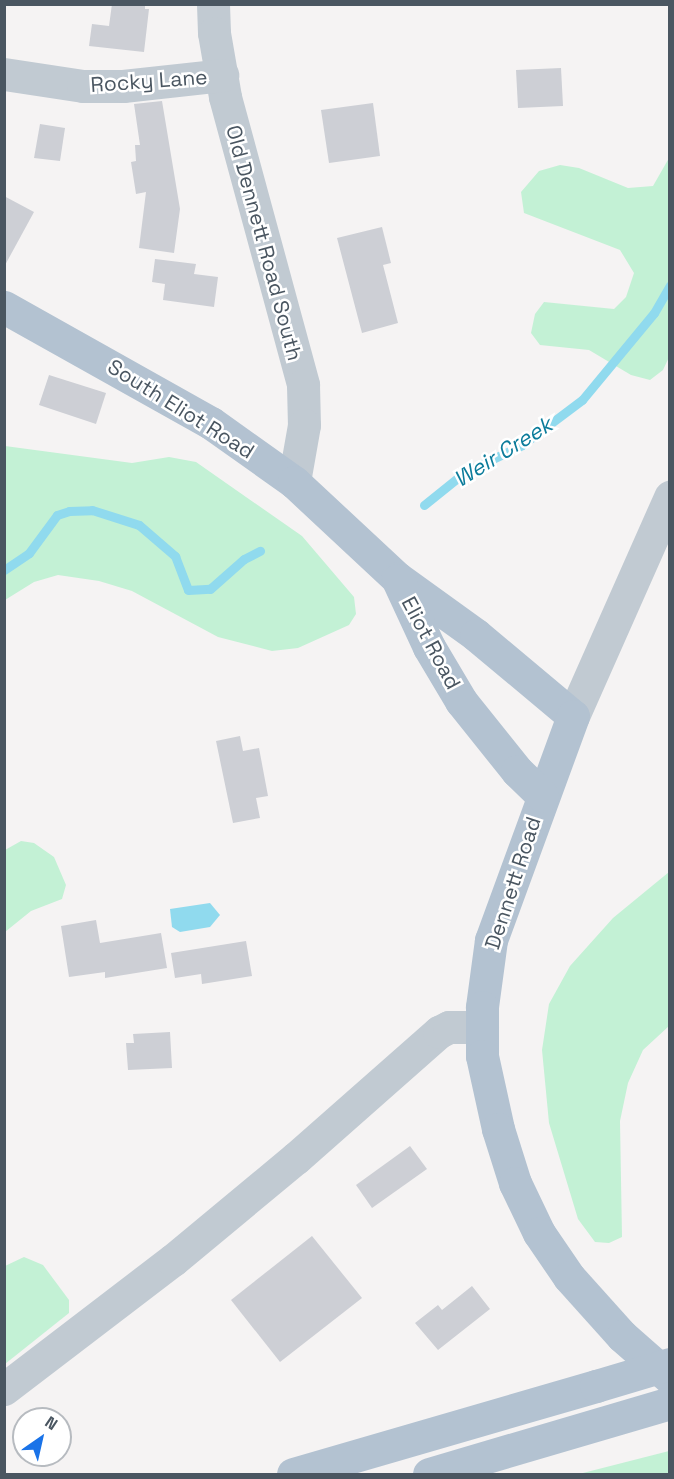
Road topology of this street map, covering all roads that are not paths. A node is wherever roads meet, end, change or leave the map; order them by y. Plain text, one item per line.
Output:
1 (213, 4) edge
2 (4, 74) edge
3 (222, 75) junction
4 (4, 307) edge
5 (294, 482) junction
6 (669, 497) edge
7 (397, 578) junction
8 (573, 716) junction
9 (542, 795) junction
10 (482, 1027) junction
11 (669, 1364) edge
12 (669, 1378) edge
13 (4, 1389) edge
14 (669, 1403) edge
15 (293, 1474) edge
16 (429, 1474) edge

1 - 3 street, Old Dennett Road South
2 - 3 street, Rocky Lane
3 - 5 street, Old Dennett Road South
4 - 5 main road, South Eliot Road
5 - 7 main road, South Eliot Road
6 - 8 street, Dennett Road
7 - 8 main road, Eliot Road
7 - 9 main road, Eliot Road
8 - 9 main road, Dennett Road
9 - 10 main road, Dennett Road
10 - 12 main road, Dennett Road
10 - 13 street
11 - 15 main road, bridge
14 - 16 main road

